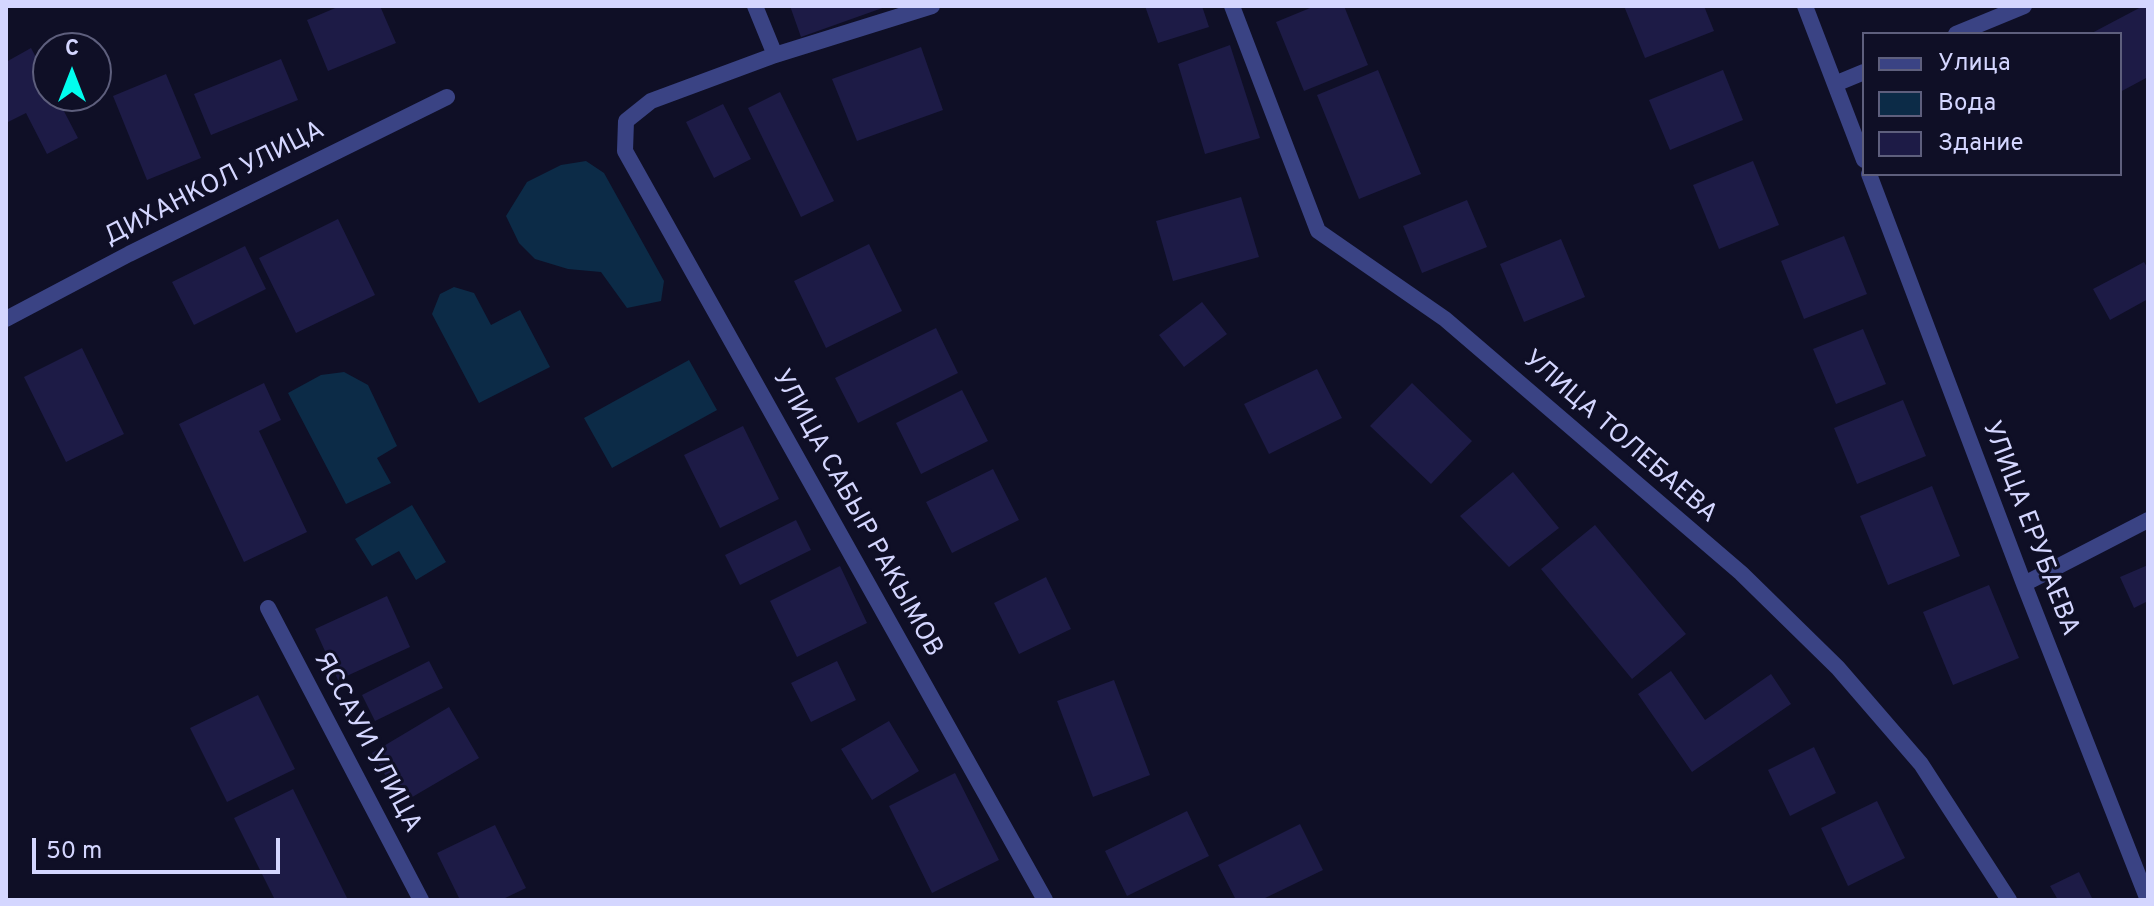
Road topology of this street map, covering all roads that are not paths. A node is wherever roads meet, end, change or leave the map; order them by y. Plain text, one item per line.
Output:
1 (755, 6) edge
2 (932, 6) edge
3 (1232, 6) edge
4 (1805, 6) edge
5 (2024, 6) edge
6 (1961, 32) edge
7 (775, 55) junction
8 (1862, 73) edge
9 (1835, 84) junction
10 (447, 97) dead end
11 (1862, 155) edge
12 (1870, 176) edge
13 (6, 319) edge
14 (2148, 520) edge
15 (2024, 584) junction
16 (268, 608) dead end
17 (421, 900) edge
18 (1045, 900) edge
19 (2009, 900) edge
20 (2148, 900) edge

1 - 7 street
2 - 7 street
3 - 19 street, УЛИЦА ТОЛЕБАЕВА
4 - 9 street
5 - 6 street
7 - 18 street, УЛИЦА САБЫР РАКЫМОВ
8 - 9 street
9 - 11 street
10 - 13 street, ДИХАНКОЛ УЛИЦА
12 - 15 street, УЛИЦА ЕРУБАЕВА
14 - 15 street
15 - 20 street, УЛИЦА ЕРУБАЕВА
16 - 17 street, ЯССАУИ УЛИЦА

